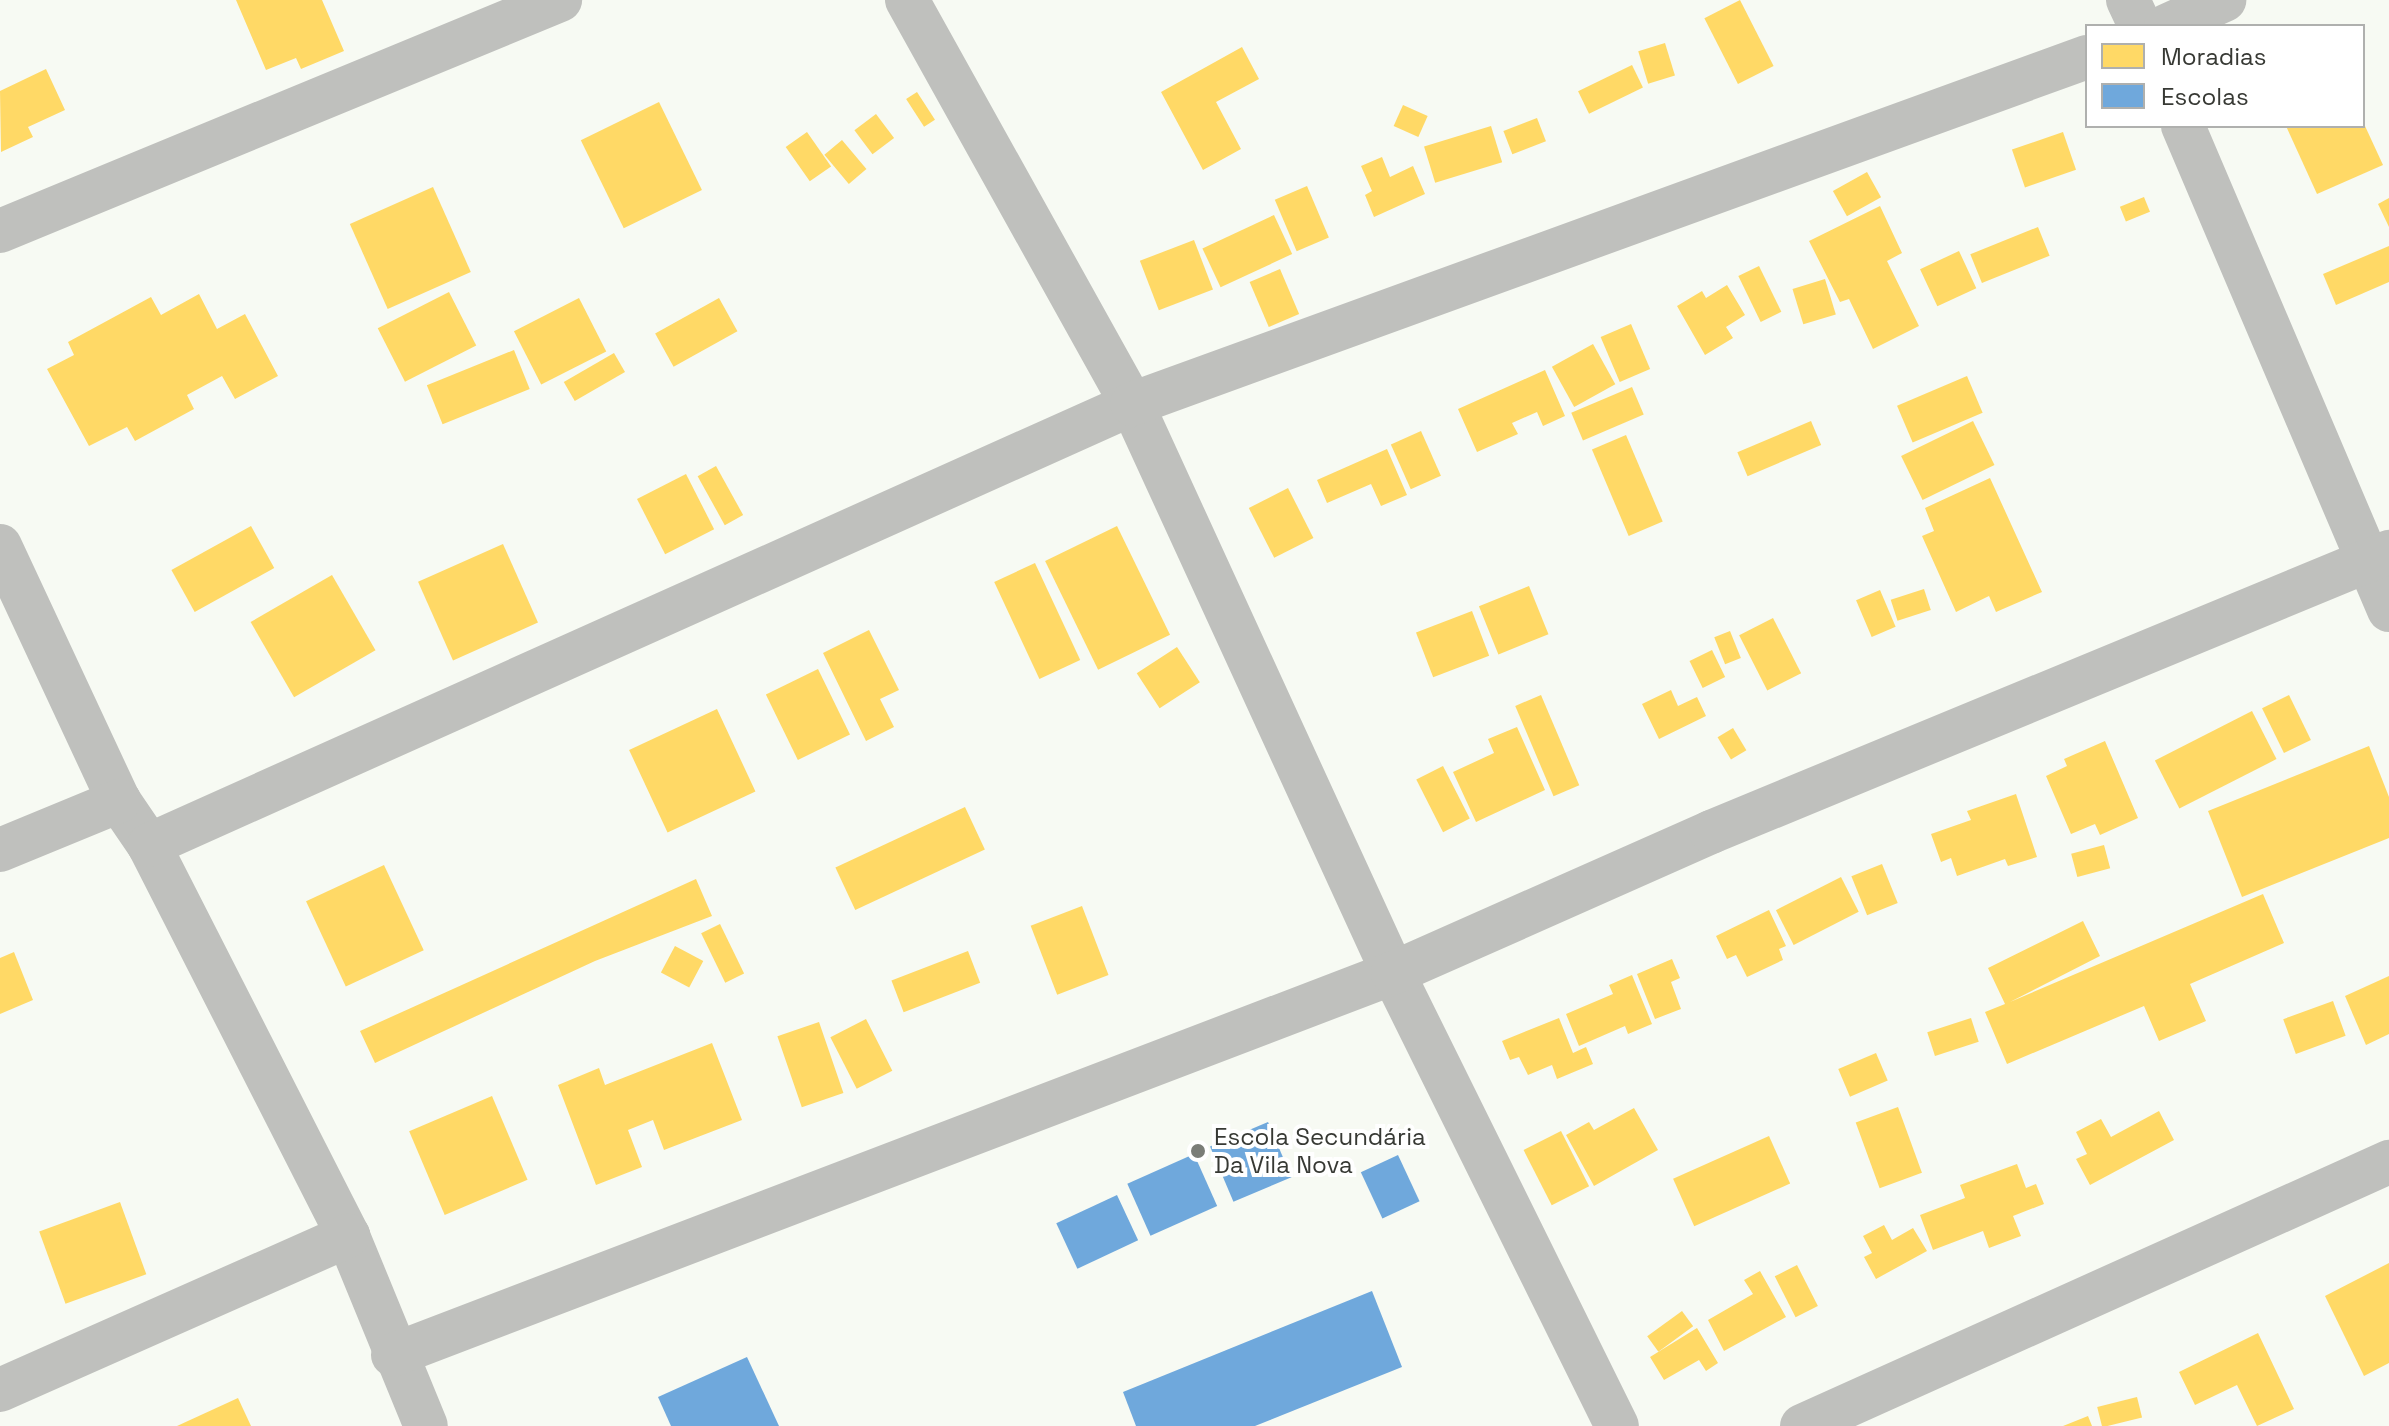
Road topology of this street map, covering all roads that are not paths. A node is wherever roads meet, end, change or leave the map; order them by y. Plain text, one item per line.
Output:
1 (560, 0) edge
2 (907, 0) edge
3 (2128, 0) edge
4 (2224, 0) edge
5 (2139, 24) edge
6 (2170, 24) edge
7 (2085, 58) edge
8 (2184, 128) edge
9 (0, 231) edge
10 (1132, 404) junction
11 (0, 546) edge
12 (2377, 557) edge
13 (2389, 610) edge
14 (119, 801) junction
15 (149, 845) junction
16 (0, 850) edge
17 (1393, 973) junction
18 (2389, 1162) edge
19 (348, 1236) junction
20 (393, 1355) junction
21 (0, 1390) edge
22 (426, 1426) edge
23 (1617, 1426) edge
24 (1802, 1426) edge

1 - 9 street
2 - 10 street
3 - 5 street
4 - 6 street
7 - 10 street
8 - 12 street
10 - 15 street
10 - 17 street
11 - 14 street
12 - 13 street
12 - 17 street
14 - 15 street
14 - 16 street
15 - 19 street
17 - 20 street
17 - 23 street
18 - 24 street
19 - 20 street
19 - 21 street
20 - 22 street

